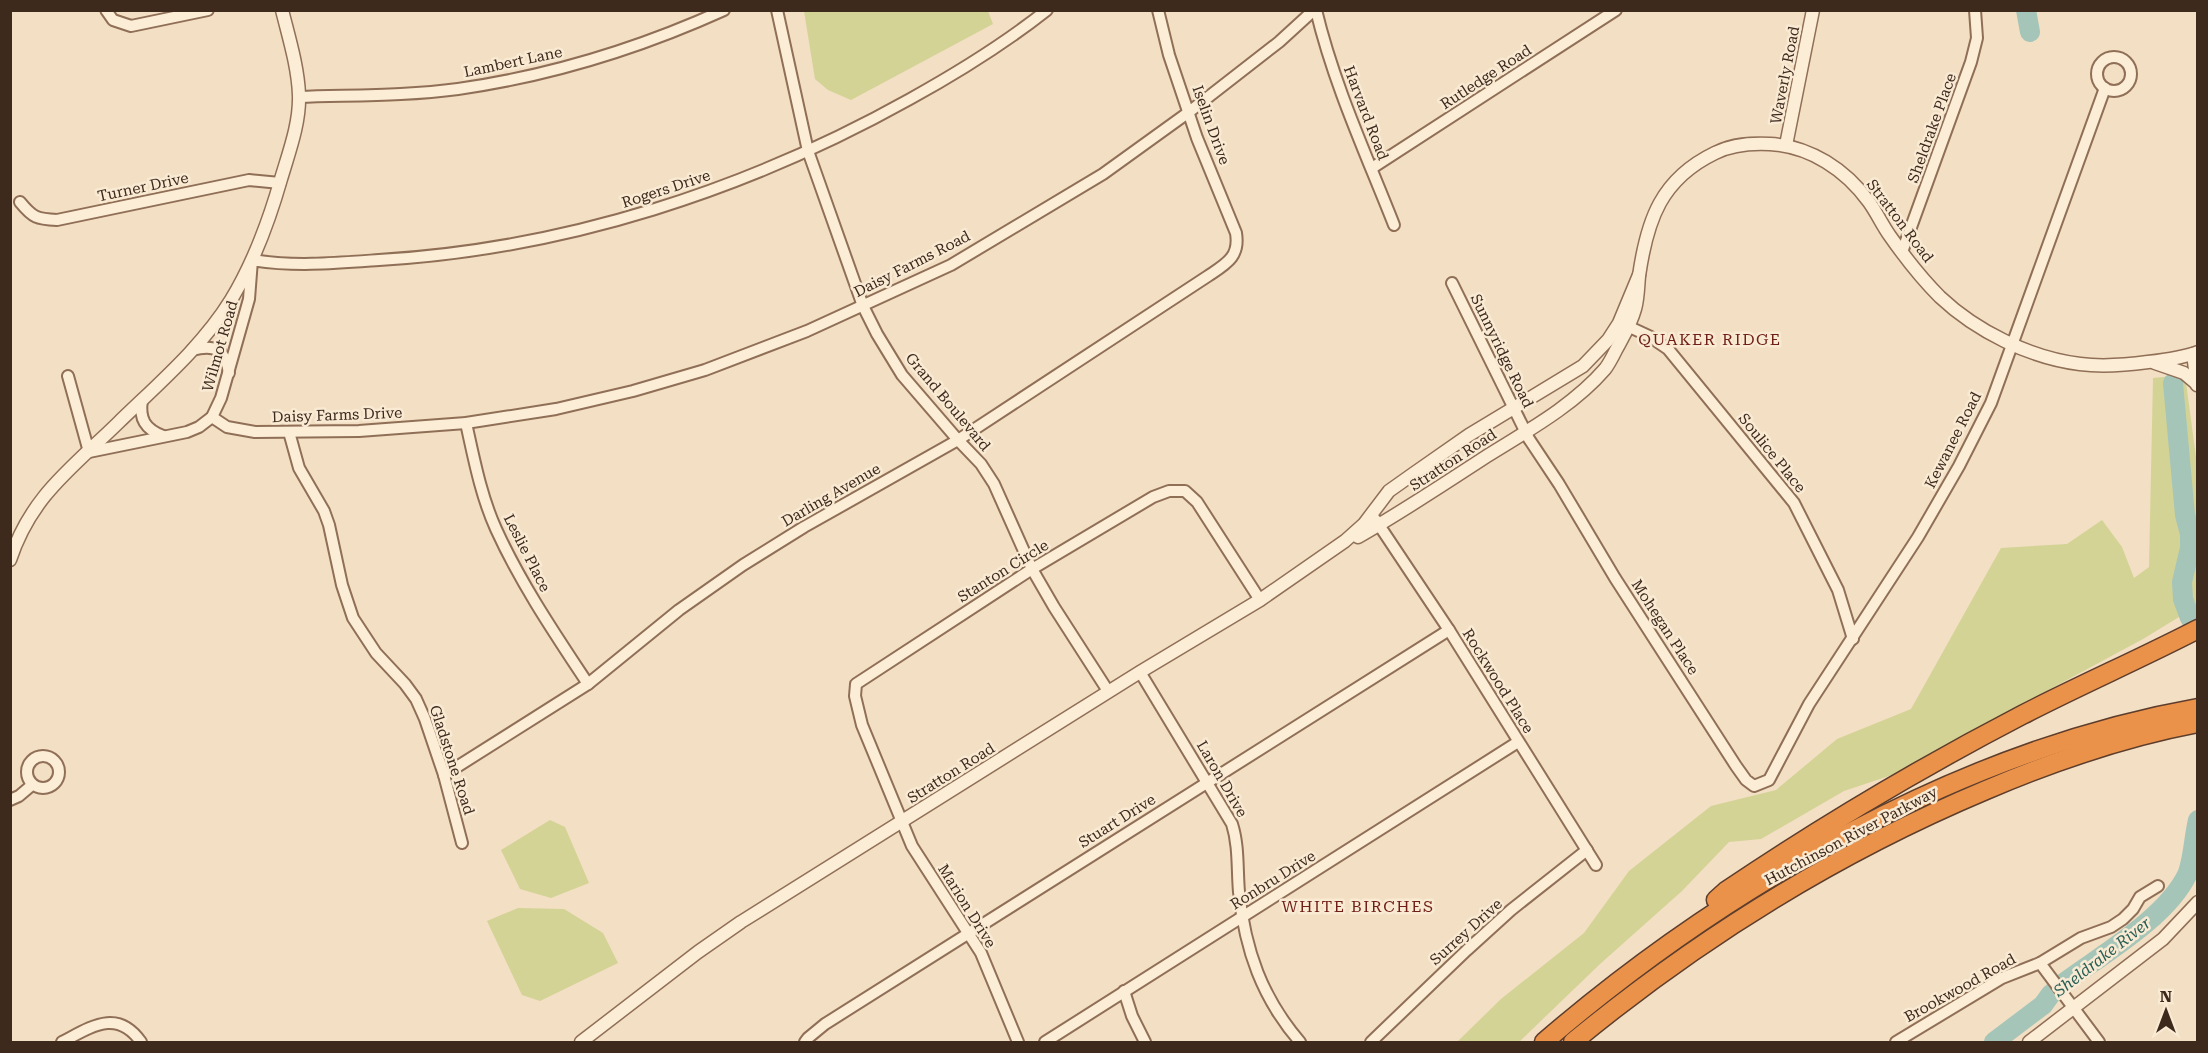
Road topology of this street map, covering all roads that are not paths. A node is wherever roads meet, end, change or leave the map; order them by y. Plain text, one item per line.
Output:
1 (106, 10) edge
2 (208, 10) edge
3 (282, 10) edge
4 (724, 10) edge
5 (777, 10) edge
6 (1047, 10) edge
7 (1158, 10) edge
8 (1315, 10) edge
9 (1616, 10) edge
10 (1813, 10) edge
11 (1975, 10) edge
12 (2105, 88) dead end
13 (299, 97) junction
14 (1189, 112) junction
15 (1786, 145) junction
16 (808, 151) junction
17 (1372, 168) junction
18 (280, 183) junction
19 (20, 202) dead end
20 (1394, 225) dead end
21 (1236, 249) joint
22 (1902, 252) junction
23 (252, 260) junction
24 (1452, 283) dead end
25 (863, 306) junction
26 (1624, 325) junction
27 (2013, 344) junction
28 (192, 350) junction
29 (2195, 353) edge
30 (2151, 362) junction
31 (229, 374) junction
32 (68, 376) dead end
33 (2197, 385) edge
34 (142, 400) junction
35 (1514, 408) junction
36 (212, 417) junction
37 (466, 423) junction
38 (289, 432) junction
39 (1525, 432) junction
40 (165, 437) junction
41 (958, 440) junction
42 (89, 452) junction
43 (1372, 514) junction
44 (1379, 525) junction
45 (1345, 541) junction
46 (10, 560) edge
47 (1032, 569) junction
48 (1260, 600) junction
49 (2198, 629) edge
50 (1449, 630) junction
51 (1853, 639) junction
52 (1140, 672) junction
53 (588, 684) junction
54 (1108, 691) junction
55 (2198, 708) edge
56 (2198, 723) edge
57 (1518, 742) junction
58 (1788, 745) joint
59 (444, 775) junction
60 (1208, 782) junction
61 (32, 785) dead end
62 (10, 800) edge
63 (901, 821) junction
64 (462, 843) dead end
65 (1587, 850) junction
66 (1596, 865) dead end
67 (2158, 886) dead end
68 (2198, 902) edge
69 (1243, 917) junction
70 (968, 933) junction
71 (1670, 943) junction
72 (2040, 963) junction
73 (1124, 991) junction
74 (2073, 1009) junction
75 (62, 1042) edge
76 (141, 1042) edge
77 (581, 1042) edge
78 (805, 1042) edge
79 (1018, 1042) edge
80 (1045, 1042) edge
81 (1145, 1042) edge
82 (1300, 1042) edge
83 (1371, 1042) edge
84 (1544, 1042) edge
85 (1573, 1042) edge
86 (1896, 1042) edge
87 (2029, 1042) edge
88 (2099, 1042) edge

1 - 2 street
3 - 13 street, Wilmot Road
4 - 13 street, Lambert Lane
5 - 16 street, Grand Boulevard
6 - 16 street, Rogers Drive
7 - 14 street, Iselin Drive
8 - 14 street, Daisy Farms Road
8 - 17 street, Harvard Road
9 - 17 street, Rutledge Road
10 - 15 street, Waverly Road
11 - 22 street, Sheldrake Place
12 - 27 street, Kewanee Road
13 - 18 street, Wilmot Road
14 - 21 street, Iselin Drive
14 - 25 street, Daisy Farms Road
15 - 22 street, Stratton Road
15 - 26 street, Stratton Road
16 - 23 street, Rogers Drive
16 - 25 street, Grand Boulevard
17 - 20 street, Harvard Road
18 - 19 street, Turner Drive
18 - 23 street, Wilmot Road
21 - 41 street, Darling Avenue
22 - 27 street, Stratton Road
23 - 28 street, Wilmot Road
23 - 31 street, Wilmot Road
24 - 35 street, Sunnyridge Road
25 - 37 street, Daisy Farms Road
25 - 41 street, Grand Boulevard
26 - 35 street, Stratton Road
26 - 39 street, Stratton Road
26 - 51 street, Soulice Place
27 - 30 street, Stratton Road
27 - 51 street, Kewanee Road
28 - 31 street
28 - 34 street, Wilmot Road
29 - 30 street, Stratton Road
29 - 33 street
30 - 33 street
31 - 36 street, Wilmot Road
32 - 42 street
34 - 40 street
34 - 42 street, Wilmot Road
35 - 39 street, Sunnyridge Road
35 - 43 street, Stratton Road
36 - 38 street, Daisy Farms Drive
36 - 40 street
37 - 38 street, Daisy Farms Drive
37 - 53 street, Leslie Place
38 - 59 street, Gladstone Road
39 - 44 street, Stratton Road
39 - 58 street, Mohegan Place
40 - 42 street
41 - 47 street, Grand Boulevard
41 - 53 street, Darling Avenue
42 - 46 street, Wilmot Road
43 - 44 street, Rockwood Place
43 - 45 street, Stratton Road
44 - 45 street, Stratton Road
44 - 50 street, Rockwood Place
45 - 48 street, Stratton Road
47 - 48 street, Stanton Circle
47 - 54 street, Grand Boulevard
47 - 63 street, Stanton Circle
48 - 52 street, Stratton Road
49 - 71 highway
50 - 57 street, Rockwood Place
50 - 60 street, Stuart Drive
51 - 58 street, Kewanee Road
52 - 54 street, Stratton Road
52 - 60 street, Laron Drive
53 - 59 street, Darling Avenue
54 - 63 street, Stratton Road
55 - 71 highway, Hutchinson River Parkway
56 - 85 highway, Hutchinson River Parkway
57 - 65 street, Rockwood Place
57 - 69 street, Ronbru Drive
59 - 64 street, Gladstone Road
60 - 69 street, Laron Drive
60 - 70 street, Stuart Drive
61 - 62 street
63 - 70 street, Marion Drive
63 - 77 street, Stratton Road
65 - 66 street, Rockwood Place
65 - 83 street, Surrey Drive
67 - 72 street, Brookwood Road
68 - 74 street
69 - 73 street, Ronbru Drive
69 - 82 street, Laron Drive
70 - 78 street, Stuart Drive
70 - 79 street, Marion Drive
71 - 84 highway, Hutchinson River Parkway
72 - 74 street, Brookwood Road
72 - 86 street, Brookwood Road
73 - 80 street, Ronbru Drive
73 - 81 street
74 - 87 street
74 - 88 street, Brookwood Road
75 - 76 street

